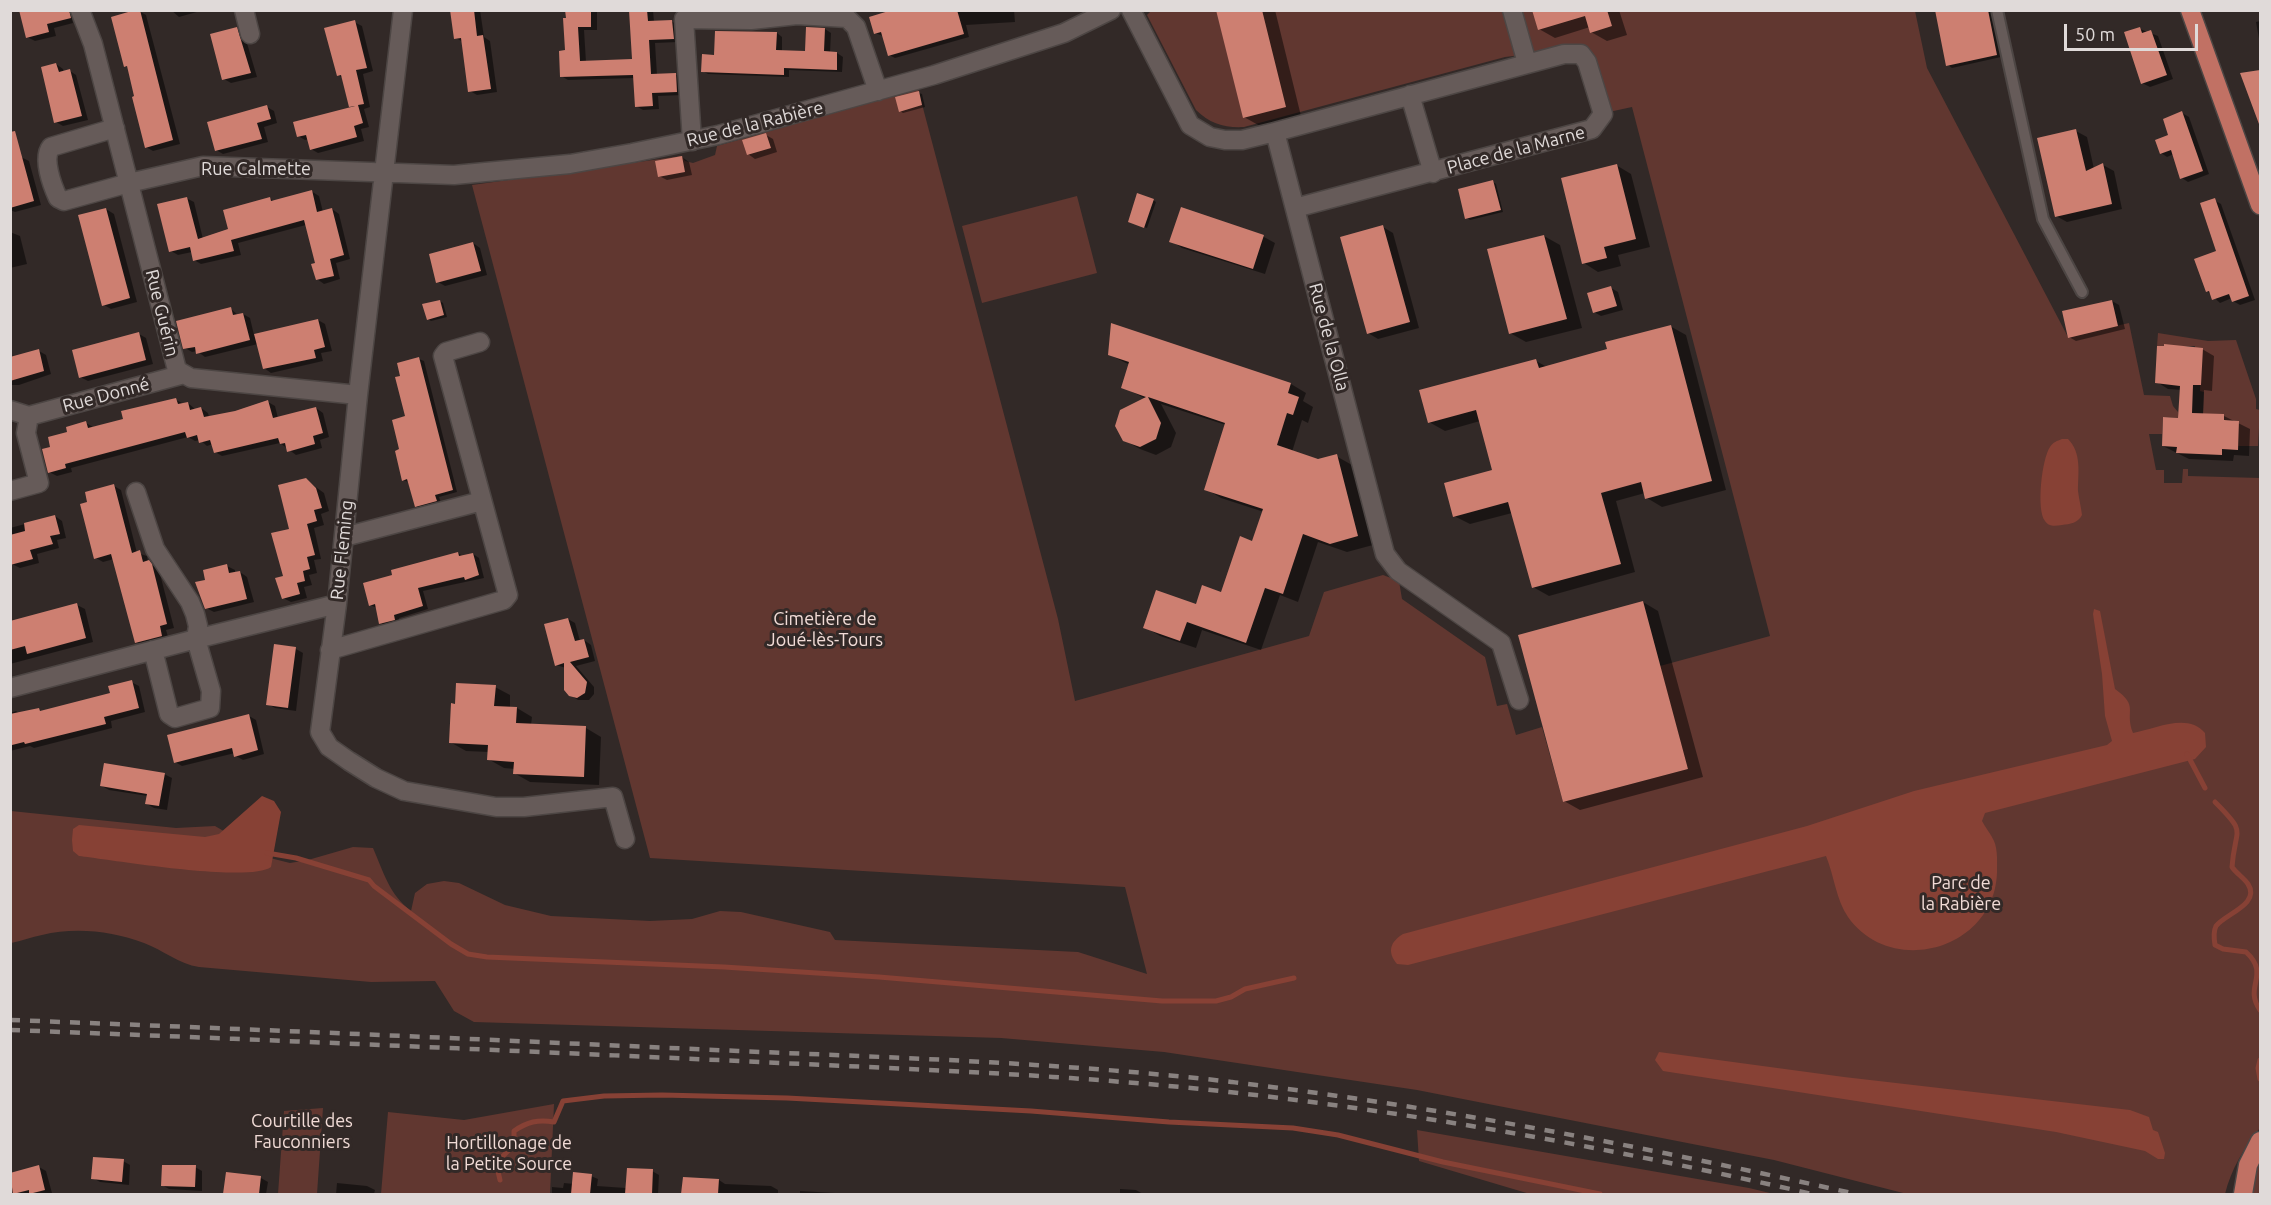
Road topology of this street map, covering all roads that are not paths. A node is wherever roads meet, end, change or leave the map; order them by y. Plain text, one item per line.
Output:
1 (81, 10) edge
2 (244, 10) edge
3 (404, 10) edge
4 (1111, 10) edge
5 (1131, 10) edge
6 (1512, 10) edge
7 (1997, 10) edge
8 (2190, 10) edge
9 (683, 15) edge
10 (250, 34) dead end
11 (1527, 63) junction
12 (878, 91) junction
13 (1410, 95) junction
14 (115, 128) junction
15 (1275, 132) junction
16 (692, 141) junction
17 (385, 172) junction
18 (1432, 173) junction
19 (129, 183) junction
20 (2260, 205) edge
21 (1295, 208) junction
22 (2082, 292) dead end
23 (480, 342) dead end
24 (184, 374) junction
25 (358, 395) junction
26 (10, 410) edge
27 (29, 416) junction
28 (10, 491) edge
29 (136, 492) dead end
30 (482, 501) junction
31 (344, 537) junction
32 (337, 604) junction
33 (196, 639) junction
34 (153, 650) junction
35 (330, 650) junction
36 (10, 688) edge
37 (1519, 700) dead end
38 (625, 839) dead end
39 (2260, 1141) edge
40 (2243, 1194) edge

1 - 14 street, Rue Guérin
2 - 10 street
3 - 17 street, Rue Fleming
4 - 12 street, Rue de la Rabière
5 - 15 street
6 - 11 street
7 - 22 lane
8 - 20 main road
9 - 12 street
9 - 16 street
11 - 13 street, Place de la Marne
11 - 18 street, Place de la Marne
12 - 16 street, Rue de la Rabière
13 - 15 street, Place de la Marne
13 - 18 street, Place de la Marne
14 - 19 street, Rue Guérin
14 - 19 street
15 - 21 street, Rue de la Olla
16 - 17 street, Rue de la Rabière
17 - 19 street, Rue Calmette
17 - 25 street, Rue Fleming
18 - 21 street, Place de la Marne
19 - 24 street, Rue Guérin
21 - 37 street, Rue de la Olla
23 - 30 street
24 - 25 street, Rue Guérin
24 - 27 street, Rue Donné
25 - 31 street, Rue Fleming
26 - 27 street
27 - 28 street
29 - 33 street
30 - 31 street
30 - 35 street
31 - 32 street, Rue Fleming
32 - 33 street
32 - 35 street, Rue Fleming
33 - 34 street
33 - 34 street
34 - 36 street
35 - 38 street, Rue Fleming
39 - 40 main road

